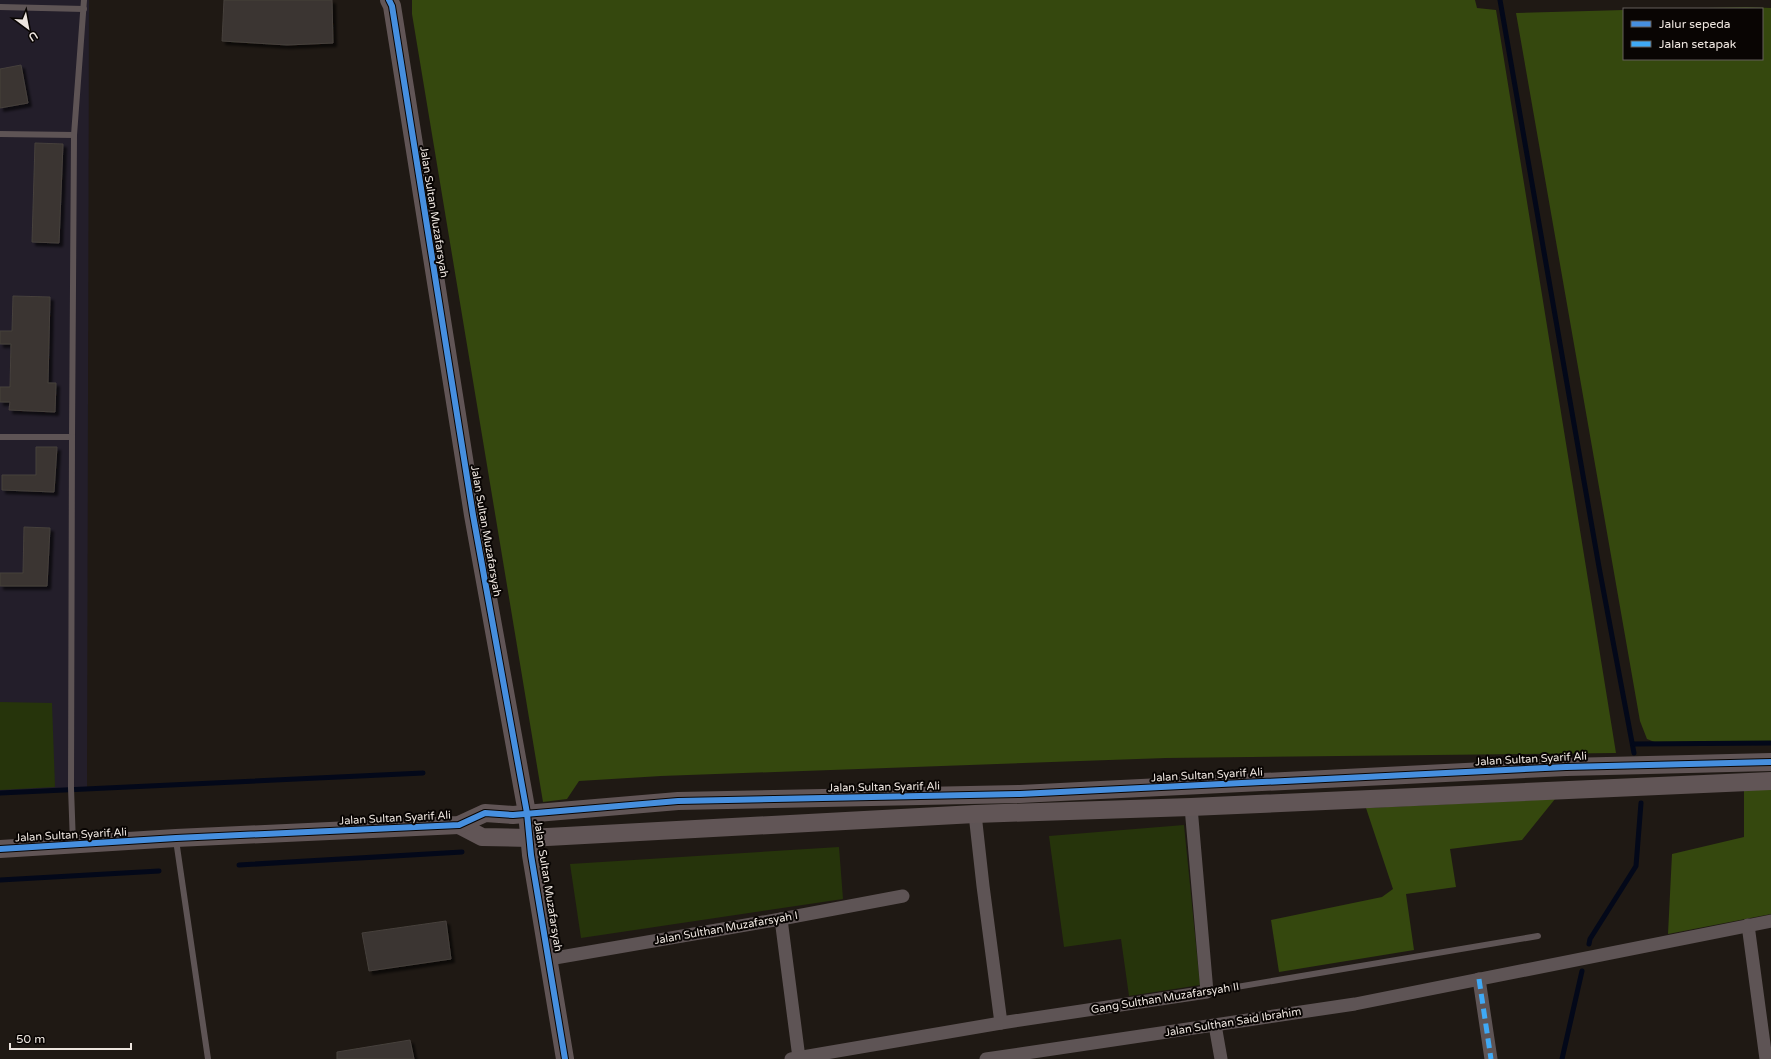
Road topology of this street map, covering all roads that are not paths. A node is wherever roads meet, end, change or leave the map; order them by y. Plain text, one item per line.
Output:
1 (84, 0) edge
2 (392, 2) edge
3 (0, 7) edge
4 (84, 9) junction
5 (0, 134) edge
6 (74, 135) junction
7 (0, 437) edge
8 (72, 437) junction
9 (1771, 762) edge
10 (1584, 767) junction
11 (1771, 781) edge
12 (1585, 790) junction
13 (1191, 807) junction
14 (527, 813) junction
15 (975, 814) junction
16 (459, 825) junction
17 (176, 838) junction
18 (529, 838) junction
19 (73, 845) junction
20 (0, 849) edge
21 (903, 896) dead end
22 (782, 919) junction
23 (1771, 922) edge
24 (1748, 925) junction
25 (1538, 936) dead end
26 (549, 959) junction
27 (1479, 979) junction
28 (1207, 992) junction
29 (1001, 1023) junction
30 (1215, 1025) junction
31 (795, 1058) edge
32 (1005, 1058) edge
33 (208, 1059) edge
34 (565, 1059) edge
35 (986, 1059) edge
36 (1220, 1059) edge
37 (1491, 1059) edge
38 (1766, 1059) edge

1 - 4 lane
2 - 14 street, Jalan Sultan Muzafarsyah
3 - 4 lane
4 - 6 lane
5 - 6 lane
6 - 8 lane
7 - 8 lane
8 - 19 lane
9 - 10 street, Jalan Sultan Syarif Ali
10 - 12 street
10 - 14 street, Jalan Sultan Syarif Ali
11 - 12 street, Jalan Sultan Syarif Ali
12 - 13 street, Jalan Sultan Syarif Ali
13 - 15 street, Jalan Sultan Syarif Ali
13 - 28 street
14 - 16 street, Jalan Sultan Syarif Ali
14 - 18 street, Jalan Sultan Muzafarsyah
15 - 18 street, Jalan Sultan Syarif Ali
15 - 29 street
16 - 17 street, Jalan Sultan Syarif Ali
16 - 18 street, Jalan Sultan Syarif Ali
17 - 19 street, Jalan Sultan Syarif Ali
17 - 33 lane
18 - 26 street, Jalan Sultan Muzafarsyah
19 - 20 street, Jalan Sultan Syarif Ali
21 - 22 street, Jalan Sulthan Muzafarsyah I
22 - 26 street, Jalan Sulthan Muzafarsyah I
22 - 31 street
23 - 24 street, Jalan Sulthan Said Ibrahim
24 - 27 street, Jalan Sulthan Said Ibrahim
24 - 38 street
25 - 28 lane, Gang Sulthan Muzafarsyah II
26 - 34 street, Jalan Sultan Muzafarsyah
27 - 30 street, Jalan Sulthan Said Ibrahim
27 - 37 street
28 - 29 street, Gang Sulthan Muzafarsyah II
29 - 31 street, Gang Sulthan Muzafarsyah II
30 - 32 street, Jalan Sulthan Said Ibrahim
30 - 36 street
32 - 35 street, Jalan Sulthan Said Ibrahim

